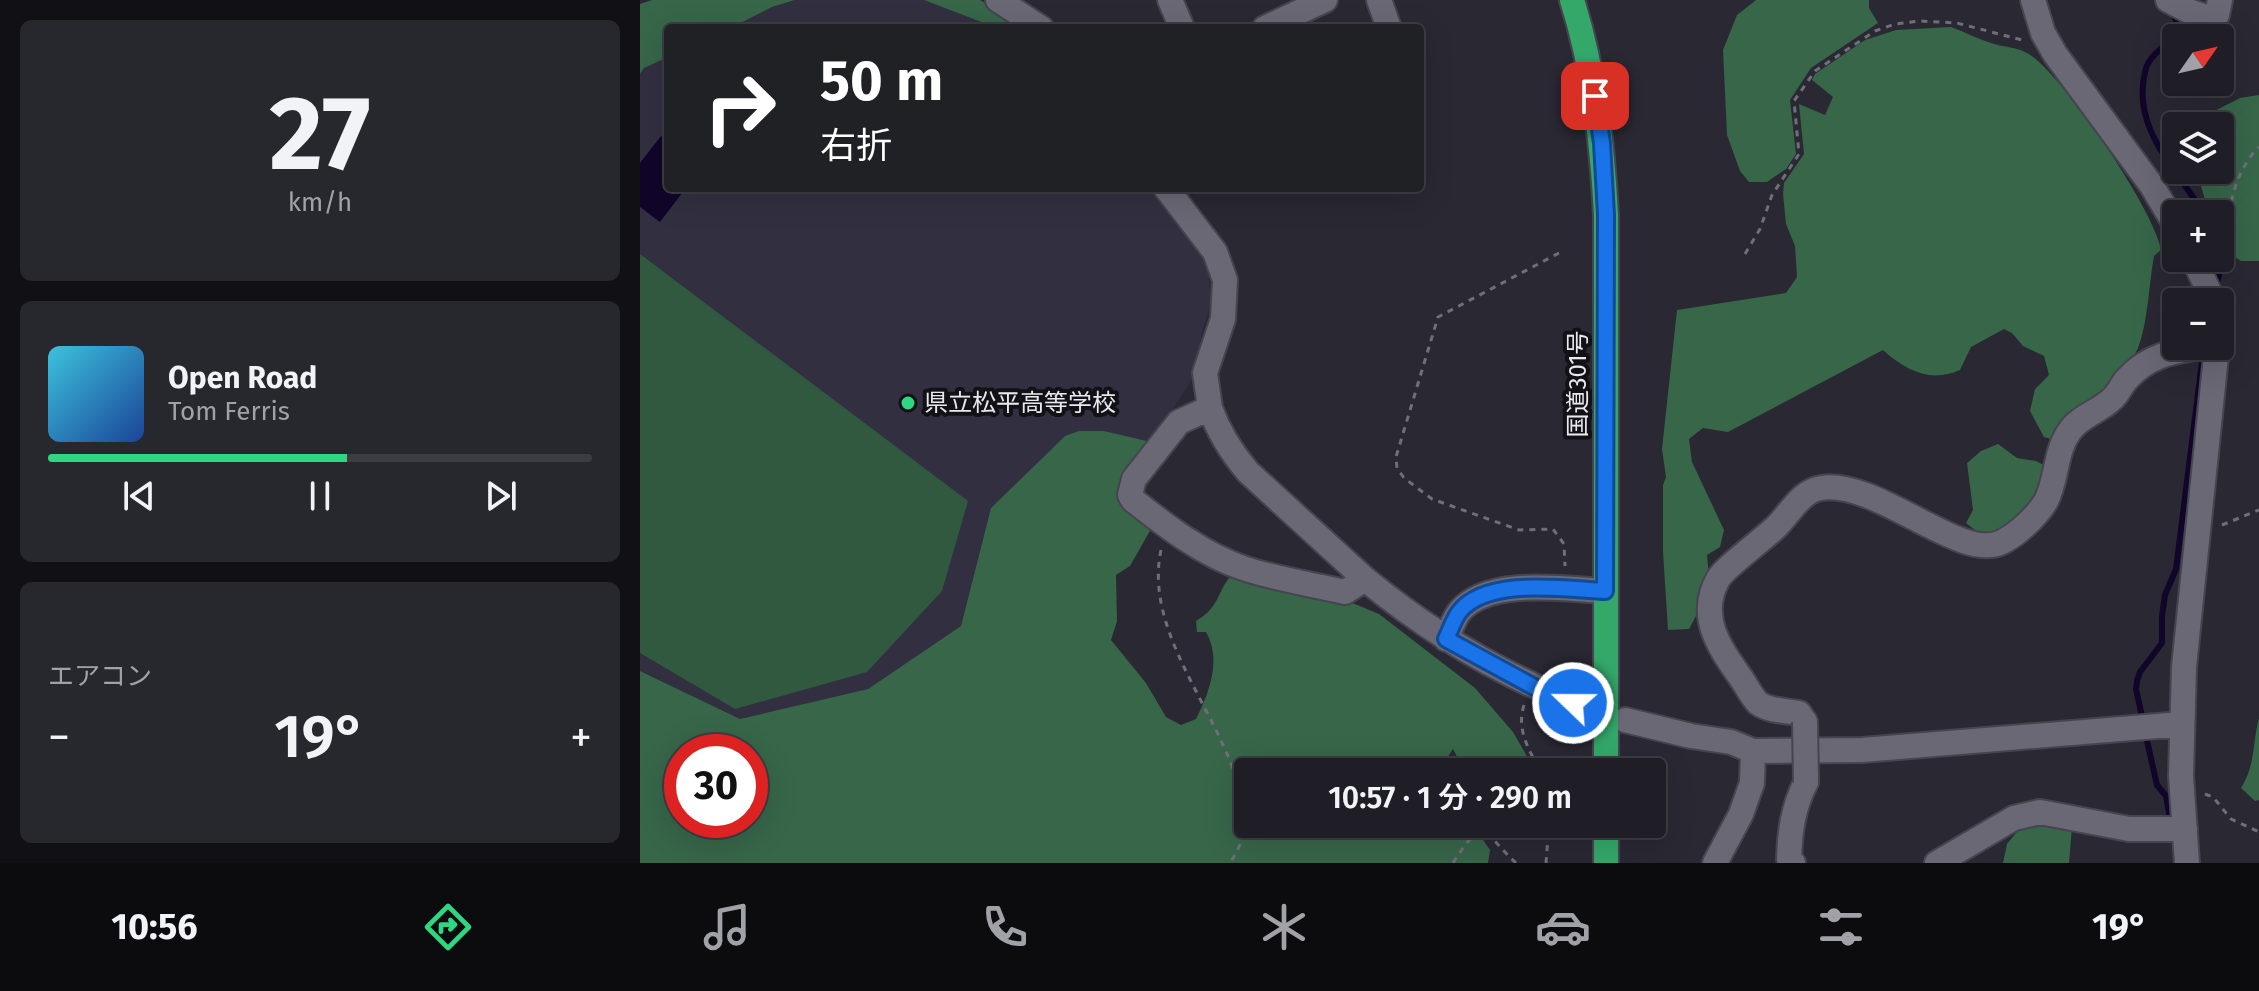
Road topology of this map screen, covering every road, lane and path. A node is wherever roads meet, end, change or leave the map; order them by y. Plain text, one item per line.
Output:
1 (998, 0) edge
2 (1170, 0) edge
3 (1325, 0) edge
4 (1379, 0) edge
5 (1572, 0) edge
6 (2033, 0) edge
7 (2168, 0) edge
8 (2220, 0) edge
9 (1273, 16) edge
10 (1035, 24) edge
11 (1180, 24) edge
12 (1388, 24) edge
13 (2022, 40) dead end
14 (2259, 147) edge
15 (1169, 192) edge
16 (2162, 203) edge
17 (1559, 253) dead end
18 (1745, 254) dead end
19 (2221, 288) edge
20 (2162, 354) edge
21 (2215, 360) edge
22 (1210, 408) junction
23 (2259, 510) edge
24 (1166, 526) junction
25 (2196, 529) junction
26 (1365, 579) junction
27 (1566, 589) junction
28 (1605, 591) junction
29 (1446, 639) junction
30 (1531, 685) junction
31 (1593, 710) dead end
32 (1625, 720) dead end
33 (2182, 724) junction
34 (1753, 751) junction
35 (1534, 758) edge
36 (1606, 758) edge
37 (2183, 800) junction
38 (2185, 829) junction
39 (2259, 832) edge
40 (1548, 838) edge
41 (1606, 838) edge
42 (1724, 861) edge
43 (1230, 863) edge
44 (1453, 863) edge
45 (1516, 863) edge
46 (1546, 863) edge
47 (1606, 863) edge
48 (1793, 863) edge
49 (1937, 863) edge
50 (2187, 863) edge

1 - 10 street
2 - 11 street
3 - 9 street
4 - 12 street
5 - 28 highway, 国道301号
6 - 16 street
7 - 8 street
13 - 18 path
14 - 19 path
15 - 22 street
17 - 27 path
20 - 48 street, bridge
21 - 25 street
22 - 24 street
22 - 26 street
23 - 25 path
24 - 26 street
24 - 43 path
25 - 33 street
26 - 29 street
27 - 28 street
27 - 29 street
28 - 36 highway, 国道301号
29 - 30 street
30 - 31 street
30 - 35 path
32 - 34 street
33 - 34 street
33 - 37 street
34 - 42 street
37 - 38 street
37 - 39 path
38 - 49 street
38 - 50 street
40 - 46 path
41 - 47 highway
44 - 45 path

